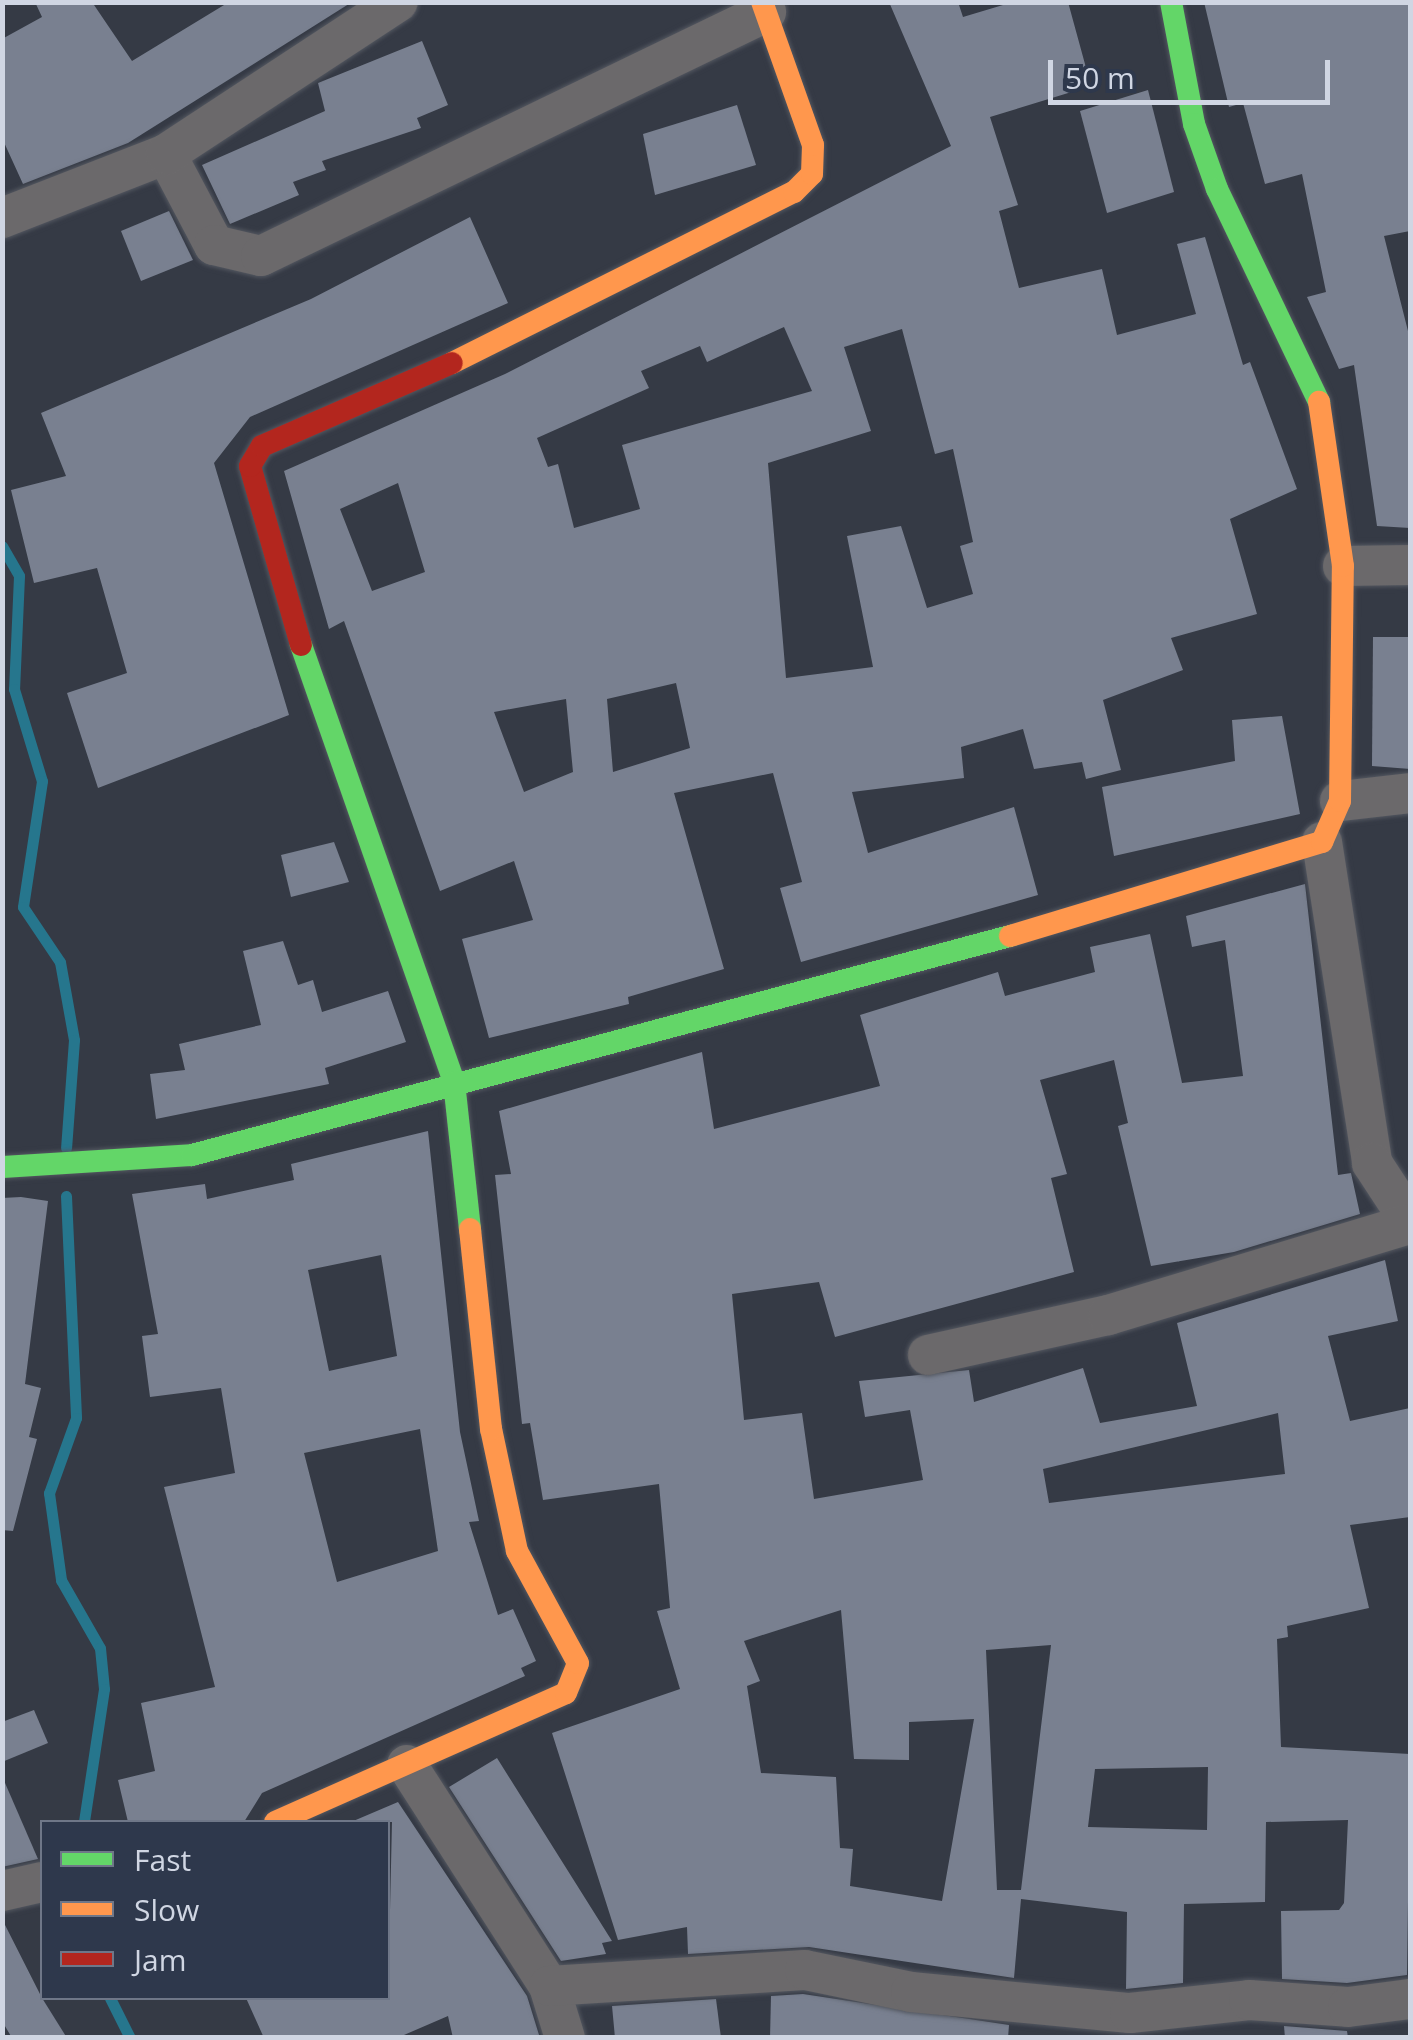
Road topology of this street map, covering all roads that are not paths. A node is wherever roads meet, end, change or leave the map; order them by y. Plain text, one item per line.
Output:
1 (397, 2) edge
2 (1171, 2) edge
3 (764, 7) edge
4 (166, 154) junction
5 (2, 218) edge
6 (1410, 565) edge
7 (1343, 566) junction
8 (1410, 793) edge
9 (1340, 801) junction
10 (1322, 842) junction
11 (454, 1082) junction
12 (2, 1166) edge
13 (1410, 1222) edge
14 (928, 1355) dead end
15 (408, 1765) junction
16 (280, 1820) edge
17 (40, 1882) edge
18 (2, 1891) edge
19 (549, 1986) junction
20 (1410, 1999) edge
21 (1131, 2025) edge
22 (564, 2038) edge

1 - 4 street
2 - 7 street
3 - 4 street
3 - 11 street
4 - 5 street
6 - 7 street
7 - 9 street
8 - 9 street
9 - 10 street
10 - 11 street
10 - 13 street
11 - 12 street
11 - 15 street
13 - 14 street
15 - 16 street
15 - 19 street
17 - 18 street
19 - 21 street
19 - 22 street
20 - 21 street

